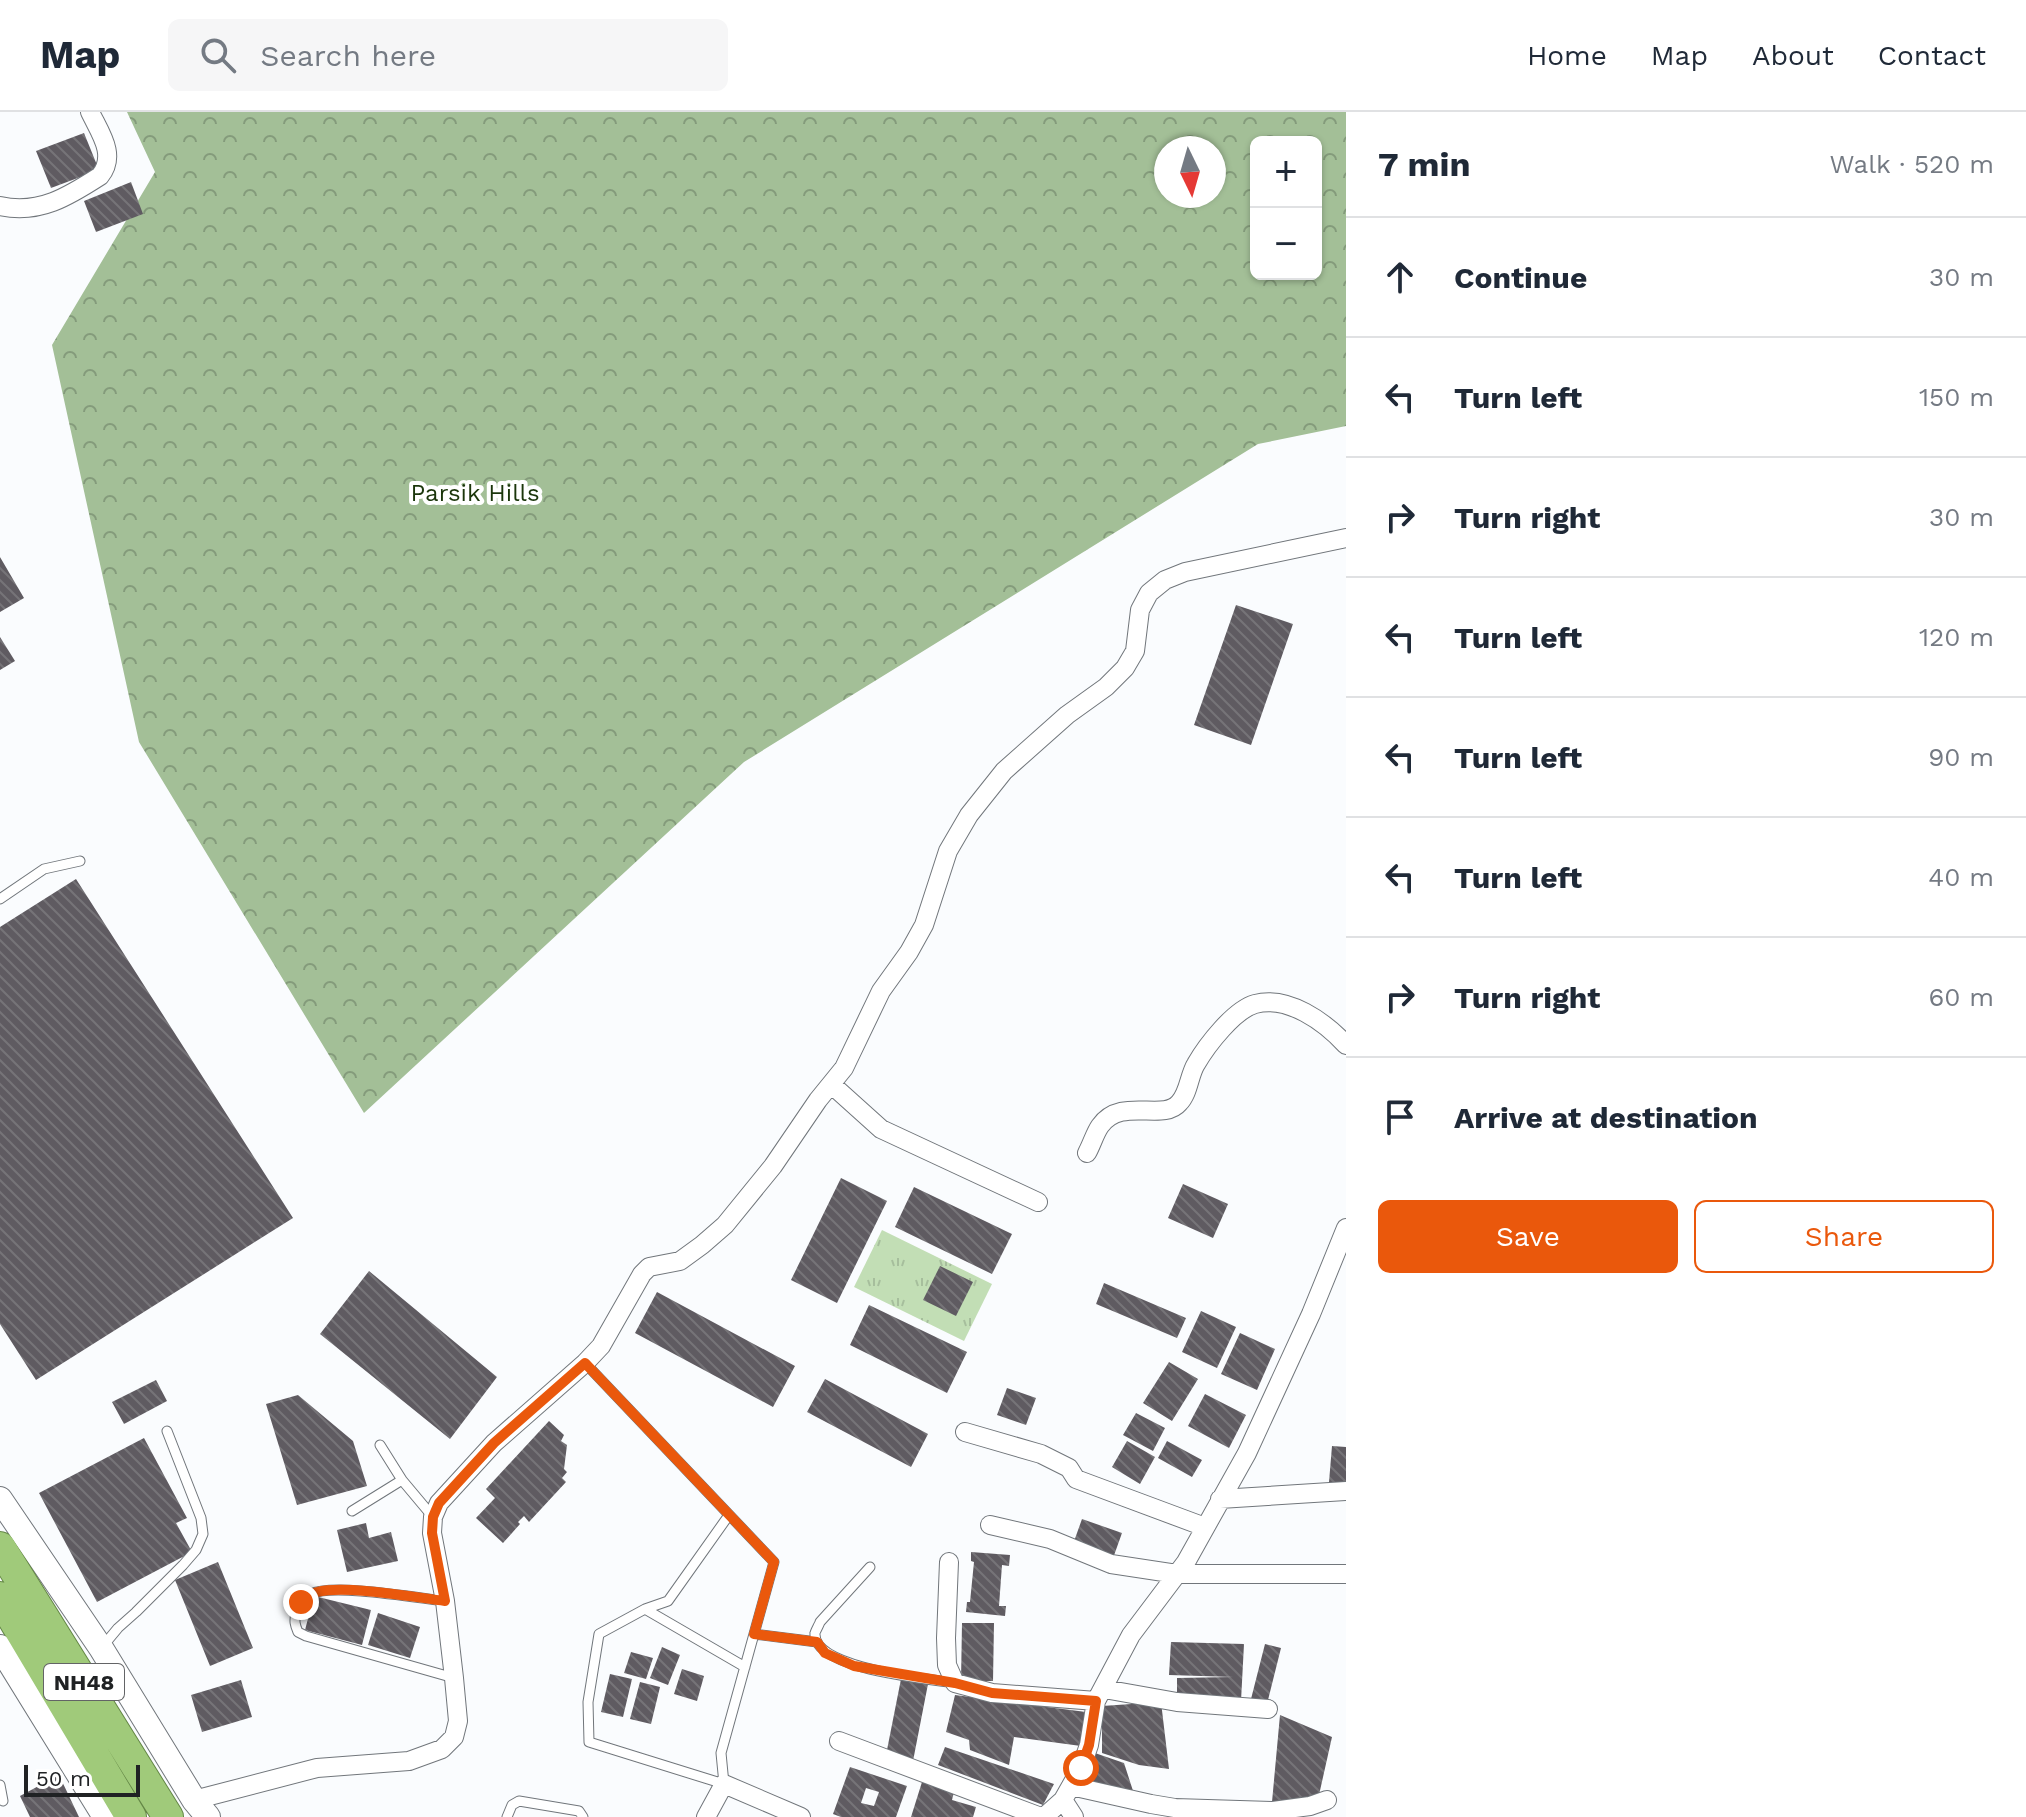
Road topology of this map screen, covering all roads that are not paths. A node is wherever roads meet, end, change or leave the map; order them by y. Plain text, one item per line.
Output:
1 (90, 112) edge
2 (0, 206) edge
3 (1346, 538) edge
4 (80, 861) dead end
5 (0, 899) edge
6 (1346, 1045) edge
7 (831, 1084) junction
8 (1087, 1153) dead end
9 (1038, 1202) dead end
10 (1346, 1228) edge
11 (585, 1363) junction
12 (167, 1431) dead end
13 (965, 1432) dead end
14 (380, 1445) dead end
15 (402, 1480) junction
16 (1346, 1491) edge
17 (0, 1499) edge
18 (1220, 1499) junction
19 (352, 1511) dead end
20 (729, 1515) junction
21 (433, 1517) junction
22 (990, 1525) dead end
23 (1205, 1527) junction
24 (0, 1547) edge
25 (949, 1562) dead end
26 (870, 1567) dead end
27 (1177, 1574) junction
28 (1346, 1574) edge
29 (0, 1597) edge
30 (445, 1601) junction
31 (645, 1609) junction
32 (754, 1634) junction
33 (817, 1642) junction
34 (101, 1648) junction
35 (5, 1662) edge
36 (745, 1667) junction
37 (454, 1678) junction
38 (955, 1683) junction
39 (1100, 1695) junction
40 (1268, 1709) dead end
41 (839, 1741) dead end
42 (724, 1784) junction
43 (0, 1785) edge
44 (1067, 1793) junction
45 (1327, 1800) dead end
46 (3, 1801) dead end
47 (201, 1808) edge
48 (105, 1817) edge
49 (131, 1817) edge
50 (168, 1817) edge
51 (507, 1817) edge
52 (583, 1817) edge
53 (706, 1817) edge
54 (801, 1817) edge
55 (1043, 1817) edge
56 (1074, 1817) edge

1 - 2 street
3 - 7 street
4 - 5 lane
6 - 8 street
7 - 9 street
7 - 11 street
10 - 18 street
11 - 20 lane
11 - 21 street
12 - 34 lane
13 - 23 street
14 - 15 lane
15 - 19 lane
15 - 21 lane
16 - 18 street
17 - 34 main road, NH48
18 - 23 street
20 - 31 lane
20 - 32 lane
21 - 30 street
22 - 27 street
23 - 27 street
24 - 50 highway, NH48
25 - 38 street
26 - 33 lane
27 - 28 street
27 - 39 street
29 - 49 highway, NH48
30 - 37 street
30 - 37 lane
31 - 36 lane
31 - 42 lane
32 - 33 lane
32 - 36 lane
33 - 38 lane
34 - 47 main road, NH48
35 - 48 main road, NH48
36 - 42 lane
37 - 47 street
38 - 39 street
39 - 40 street
39 - 44 street
41 - 55 street
42 - 53 street
42 - 54 street
43 - 46 lane
44 - 45 street
44 - 55 street
44 - 56 street
51 - 52 lane

